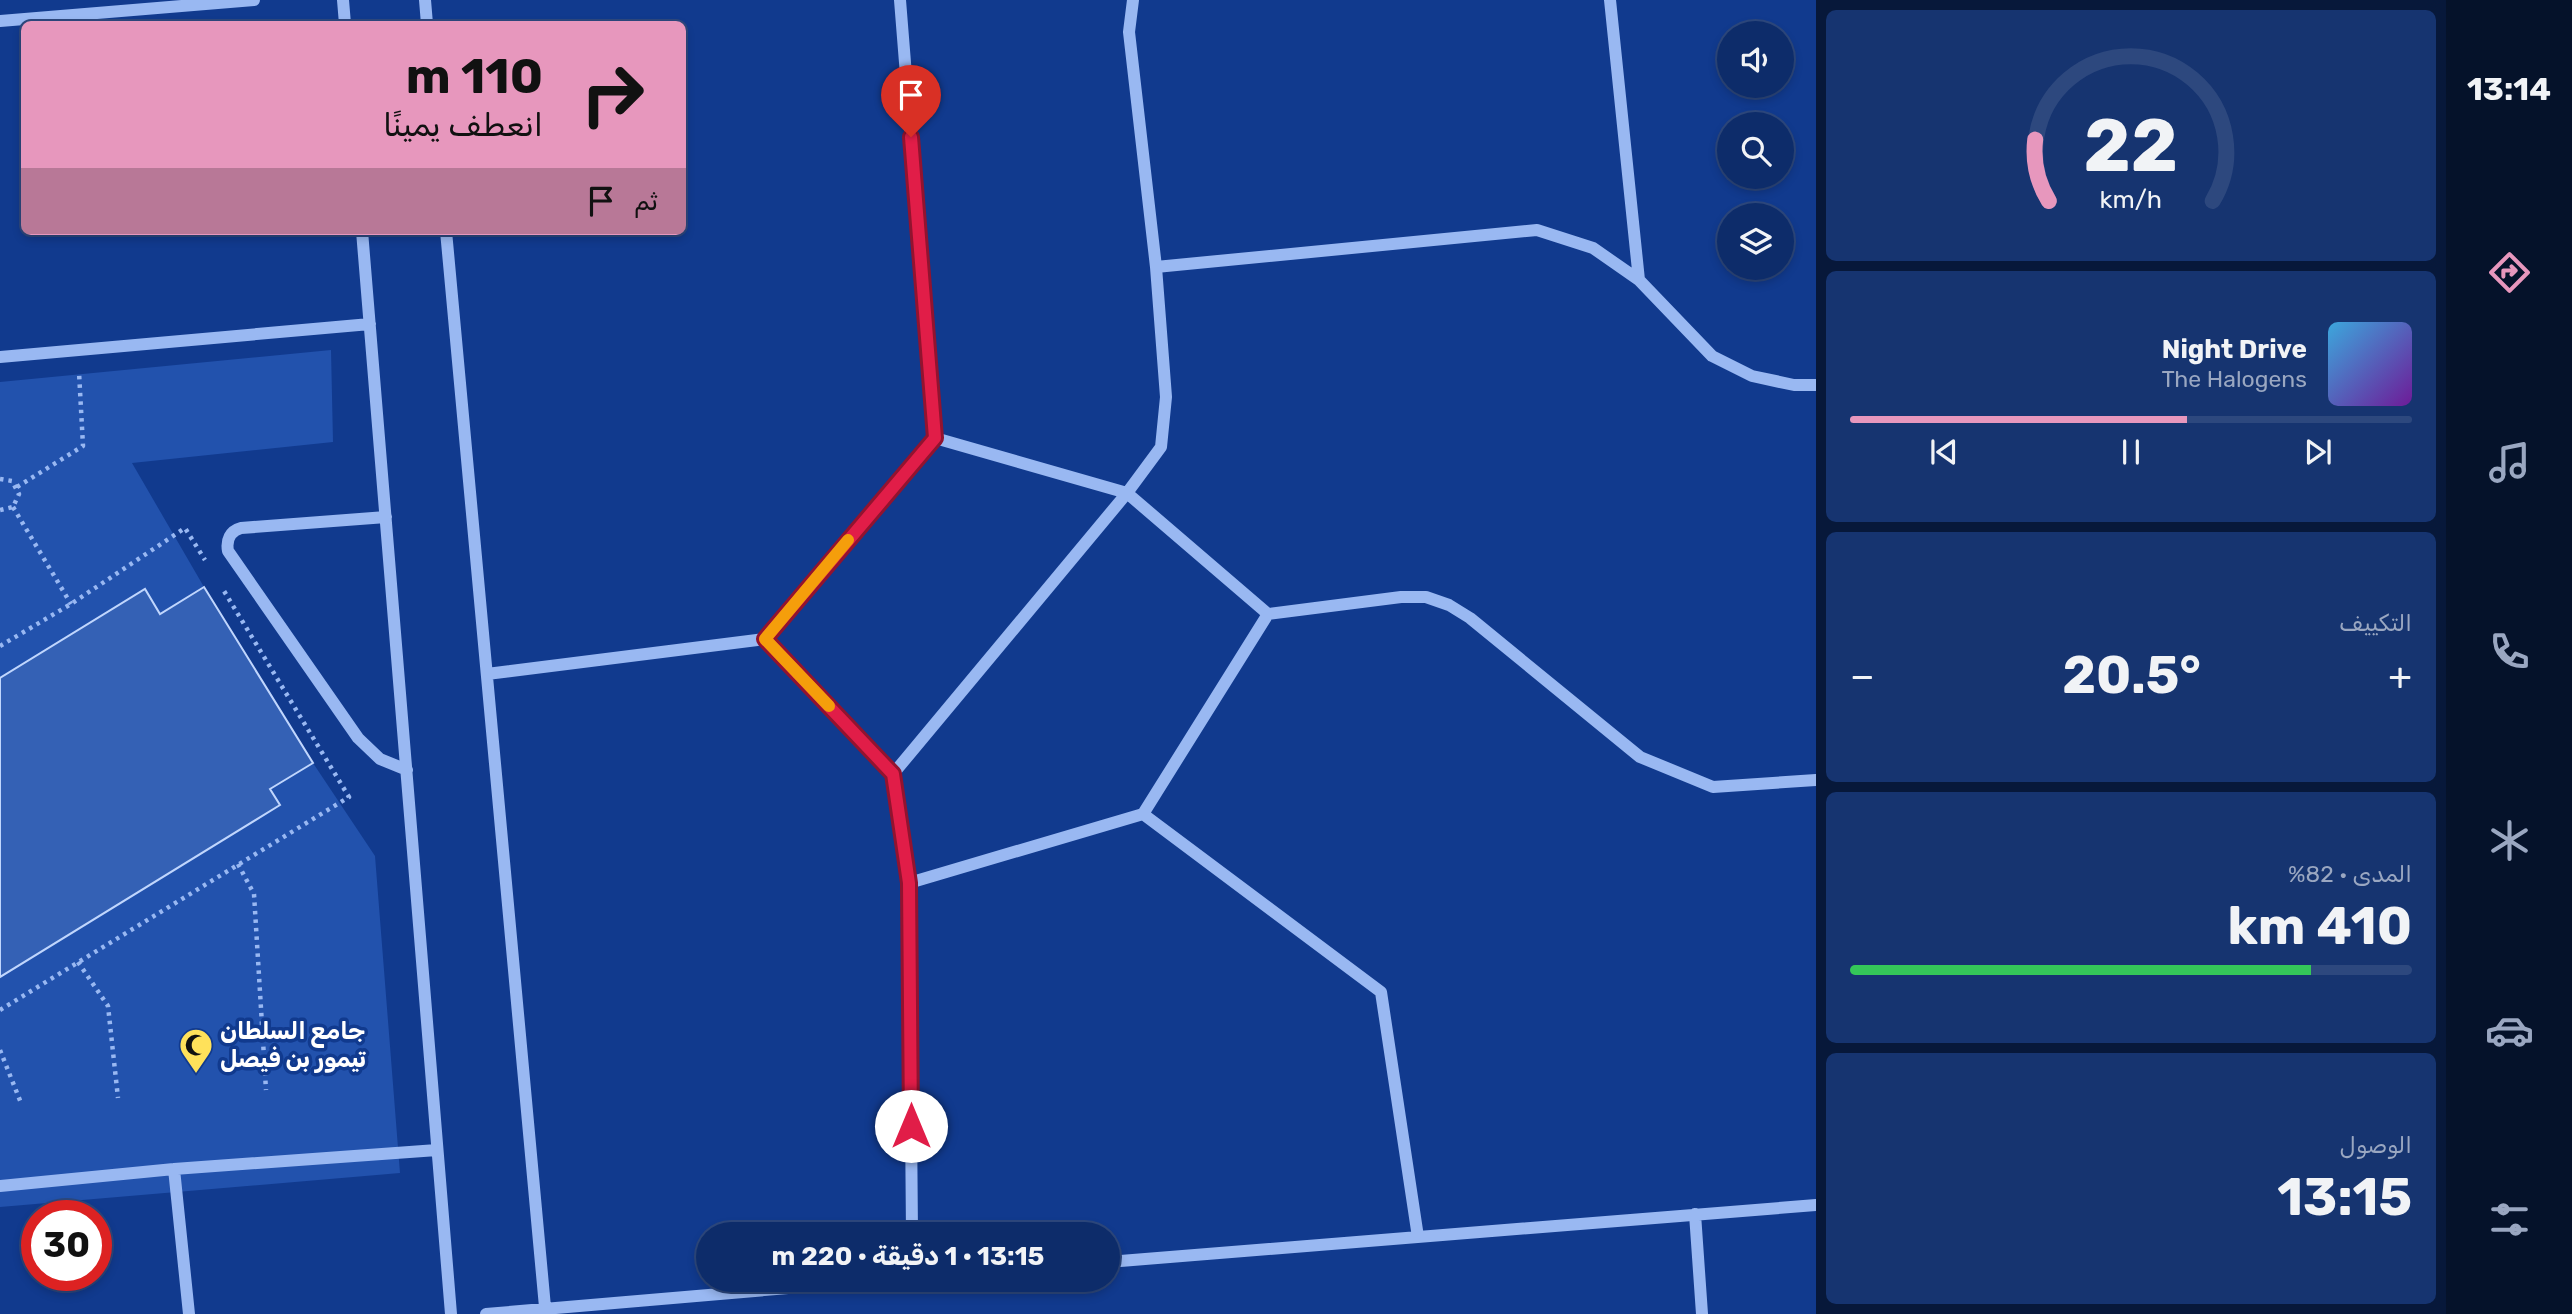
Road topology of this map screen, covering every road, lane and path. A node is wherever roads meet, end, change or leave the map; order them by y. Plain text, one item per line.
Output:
1 (254, 0) edge
2 (343, 0) edge
3 (425, 0) edge
4 (900, 0) edge
5 (1133, 0) edge
6 (1610, 0) edge
7 (0, 21) edge
8 (345, 21) edge
9 (427, 21) edge
10 (362, 235) edge
11 (446, 235) edge
12 (1156, 267) junction
13 (1639, 280) junction
14 (370, 324) junction
15 (0, 357) edge
16 (79, 369) dead end
17 (1816, 384) edge
18 (935, 438) junction
19 (0, 478) edge
20 (17, 487) junction
21 (1127, 493) junction
22 (12, 507) junction
23 (0, 510) edge
24 (386, 517) junction
25 (206, 561) dead end
26 (219, 584) dead end
27 (71, 604) junction
28 (1268, 614) junction
29 (765, 639) junction
30 (0, 646) edge
31 (487, 674) junction
32 (407, 770) junction
33 (893, 774) junction
34 (1816, 780) edge
35 (1143, 814) junction
36 (238, 864) junction
37 (909, 883) junction
38 (78, 962) junction
39 (0, 1010) edge
40 (0, 1050) edge
41 (266, 1090) dead end
42 (118, 1098) dead end
43 (20, 1103) dead end
44 (437, 1150) junction
45 (174, 1169) junction
46 (0, 1186) edge
47 (1816, 1205) edge
48 (1695, 1214) junction
49 (912, 1222) edge
50 (1418, 1237) junction
51 (1120, 1261) edge
52 (732, 1292) edge
53 (545, 1307) junction
54 (189, 1314) edge
55 (451, 1314) edge
56 (486, 1314) edge
57 (1702, 1314) edge

1 - 7 street
2 - 8 street
3 - 9 street
4 - 18 street
5 - 12 street
6 - 13 street
10 - 14 street
11 - 31 street
12 - 13 street
12 - 21 street
13 - 17 street
14 - 15 street
14 - 24 street
16 - 20 path
18 - 21 street
18 - 29 street
19 - 20 path
20 - 22 path
21 - 28 street
21 - 33 street
22 - 23 path
22 - 27 path
24 - 32 street
24 - 32 street
25 - 27 path
26 - 36 path
27 - 30 path
28 - 34 street
28 - 35 street
29 - 31 street
29 - 33 street
31 - 53 street
32 - 44 street
33 - 37 street
35 - 37 street
35 - 50 street
36 - 38 path
36 - 41 path
37 - 49 street
38 - 39 path
38 - 42 path
40 - 43 path
44 - 45 street
44 - 55 street
45 - 46 street
45 - 54 street
47 - 48 street
48 - 50 street
48 - 57 street
50 - 51 street
52 - 53 street
53 - 56 street

